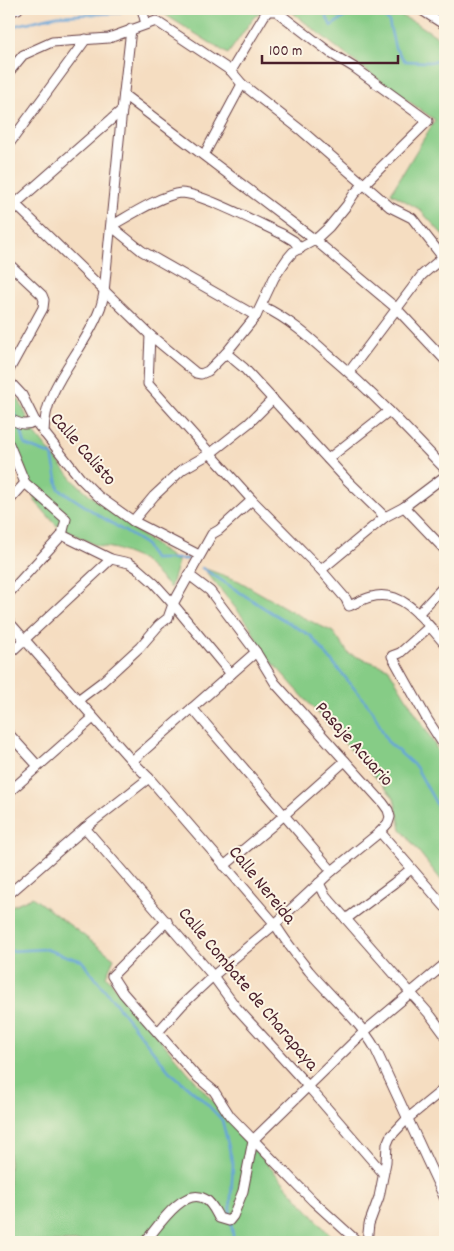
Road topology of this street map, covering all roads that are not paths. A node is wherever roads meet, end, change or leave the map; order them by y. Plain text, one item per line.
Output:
1 (18, 9) edge
2 (142, 9) edge
3 (420, 9) edge
4 (9, 12) edge
5 (146, 24) junction
6 (445, 25) edge
7 (131, 30) junction
8 (86, 39) junction
9 (231, 71) junction
10 (9, 72) edge
11 (242, 84) junction
12 (124, 95) junction
13 (122, 110) junction
14 (9, 144) edge
15 (204, 155) junction
16 (365, 184) junction
17 (12, 201) edge
18 (111, 226) junction
19 (315, 240) junction
20 (300, 249) junction
21 (444, 259) edge
22 (9, 264) edge
23 (104, 292) junction
24 (262, 306) junction
25 (396, 308) junction
26 (256, 316) junction
27 (150, 335) junction
28 (226, 353) junction
29 (445, 360) edge
30 (9, 370) edge
31 (349, 372) junction
32 (9, 381) edge
33 (274, 399) junction
34 (389, 411) junction
35 (9, 419) edge
36 (35, 422) junction
37 (44, 433) junction
38 (9, 444) edge
39 (211, 453) junction
40 (328, 459) junction
41 (445, 469) edge
42 (445, 476) edge
43 (25, 483) junction
44 (252, 500) junction
45 (9, 501) edge
46 (404, 506) junction
47 (385, 517) junction
48 (133, 521) junction
49 (62, 535) junction
50 (445, 550) edge
51 (199, 555) junction
52 (111, 559) junction
53 (321, 570) junction
54 (189, 575) junction
55 (445, 585) edge
56 (9, 593) edge
57 (173, 604) junction
58 (418, 614) junction
59 (9, 622) edge
60 (429, 626) junction
61 (24, 640) junction
62 (445, 644) edge
63 (256, 652) junction
64 (9, 654) edge
65 (231, 674) junction
66 (78, 700) junction
67 (192, 708) junction
68 (93, 718) junction
69 (9, 734) edge
70 (445, 747) edge
71 (345, 760) junction
72 (132, 762) junction
73 (38, 766) junction
74 (149, 778) junction
75 (9, 792) edge
76 (283, 814) junction
77 (85, 828) junction
78 (380, 832) junction
79 (224, 866) junction
80 (411, 869) junction
81 (332, 871) junction
82 (319, 883) junction
83 (9, 894) edge
84 (445, 908) edge
85 (346, 919) junction
86 (167, 921) junction
87 (276, 924) junction
88 (445, 964) edge
89 (213, 976) junction
90 (410, 992) junction
91 (365, 1031) junction
92 (158, 1032) junction
93 (445, 1035) edge
94 (307, 1086) junction
95 (445, 1088) edge
96 (407, 1119) junction
97 (253, 1140) junction
98 (383, 1173) junction
99 (445, 1199) edge
100 (145, 1242) edge
101 (358, 1242) edge
102 (367, 1242) edge

1 - 4 street
2 - 5 street
3 - 6 street
5 - 7 street
5 - 9 street
7 - 8 street
7 - 12 street
8 - 10 street
8 - 14 street
9 - 11 street
9 - 16 street
11 - 15 street
11 - 16 street
12 - 13 street
12 - 15 street
13 - 17 street
13 - 18 street
15 - 19 street
16 - 19 street
16 - 21 street
17 - 23 street
18 - 20 street
18 - 23 street
18 - 26 street
19 - 20 street
19 - 25 street
20 - 24 street
21 - 25 street
22 - 30 street
23 - 27 street
23 - 37 street
24 - 26 street
24 - 31 street
25 - 29 street
25 - 31 street
26 - 28 street
27 - 28 street
27 - 39 street
28 - 33 street
31 - 34 street
32 - 36 street, Calle Calisto
33 - 39 street
33 - 40 street
34 - 40 street
34 - 41 street
35 - 36 street
36 - 37 street, Calle Calisto
37 - 48 street, Calle Calisto
38 - 43 street
39 - 44 street
39 - 48 street
40 - 47 street
42 - 46 street
43 - 45 street
43 - 49 street
44 - 51 street
44 - 53 street
46 - 47 street
46 - 50 street
47 - 53 street
48 - 51 street, Calle Calisto
49 - 52 street
49 - 56 street
51 - 54 street
52 - 57 street
52 - 61 street
53 - 58 street
54 - 57 street
54 - 63 street, Pasaje Acuario
55 - 58 street
57 - 65 street
57 - 66 street
58 - 60 street
59 - 61 street, Calle Nereida
60 - 62 street
60 - 70 street
61 - 64 street
61 - 66 street, Calle Nereida
63 - 65 street
63 - 71 street, Pasaje Acuario
65 - 67 street
66 - 68 street, Calle Nereida
67 - 72 street
67 - 76 street
68 - 72 street, Calle Nereida
68 - 73 street
69 - 73 street
71 - 76 street
71 - 78 street, Pasaje Acuario
72 - 74 street, Calle Nereida
73 - 75 street
74 - 77 street
74 - 79 street, Calle Nereida
76 - 79 street
76 - 81 street
77 - 83 street
77 - 86 street, Calle Combate de Charapaya
78 - 80 street
78 - 81 street, Pasaje Acuario
79 - 87 street, Calle Nereida
80 - 84 street
80 - 85 street
81 - 82 street, Pasaje Acuario
82 - 85 street
82 - 87 street, Pasaje Acuario
85 - 90 street
86 - 89 street, Calle Combate de Charapaya
86 - 92 street
87 - 89 street, Pasaje Acuario
87 - 91 street, Calle Nereida
88 - 90 street
89 - 92 street, Pasaje Acuario
89 - 94 street, Calle Combate de Charapaya
90 - 91 street
90 - 93 street
91 - 94 street
91 - 96 street, Calle Nereida
92 - 97 street
94 - 97 street
94 - 98 street, Calle Combate de Charapaya
95 - 96 street
96 - 98 street
96 - 99 street, Calle Nereida
97 - 100 street
97 - 101 street
98 - 102 street

